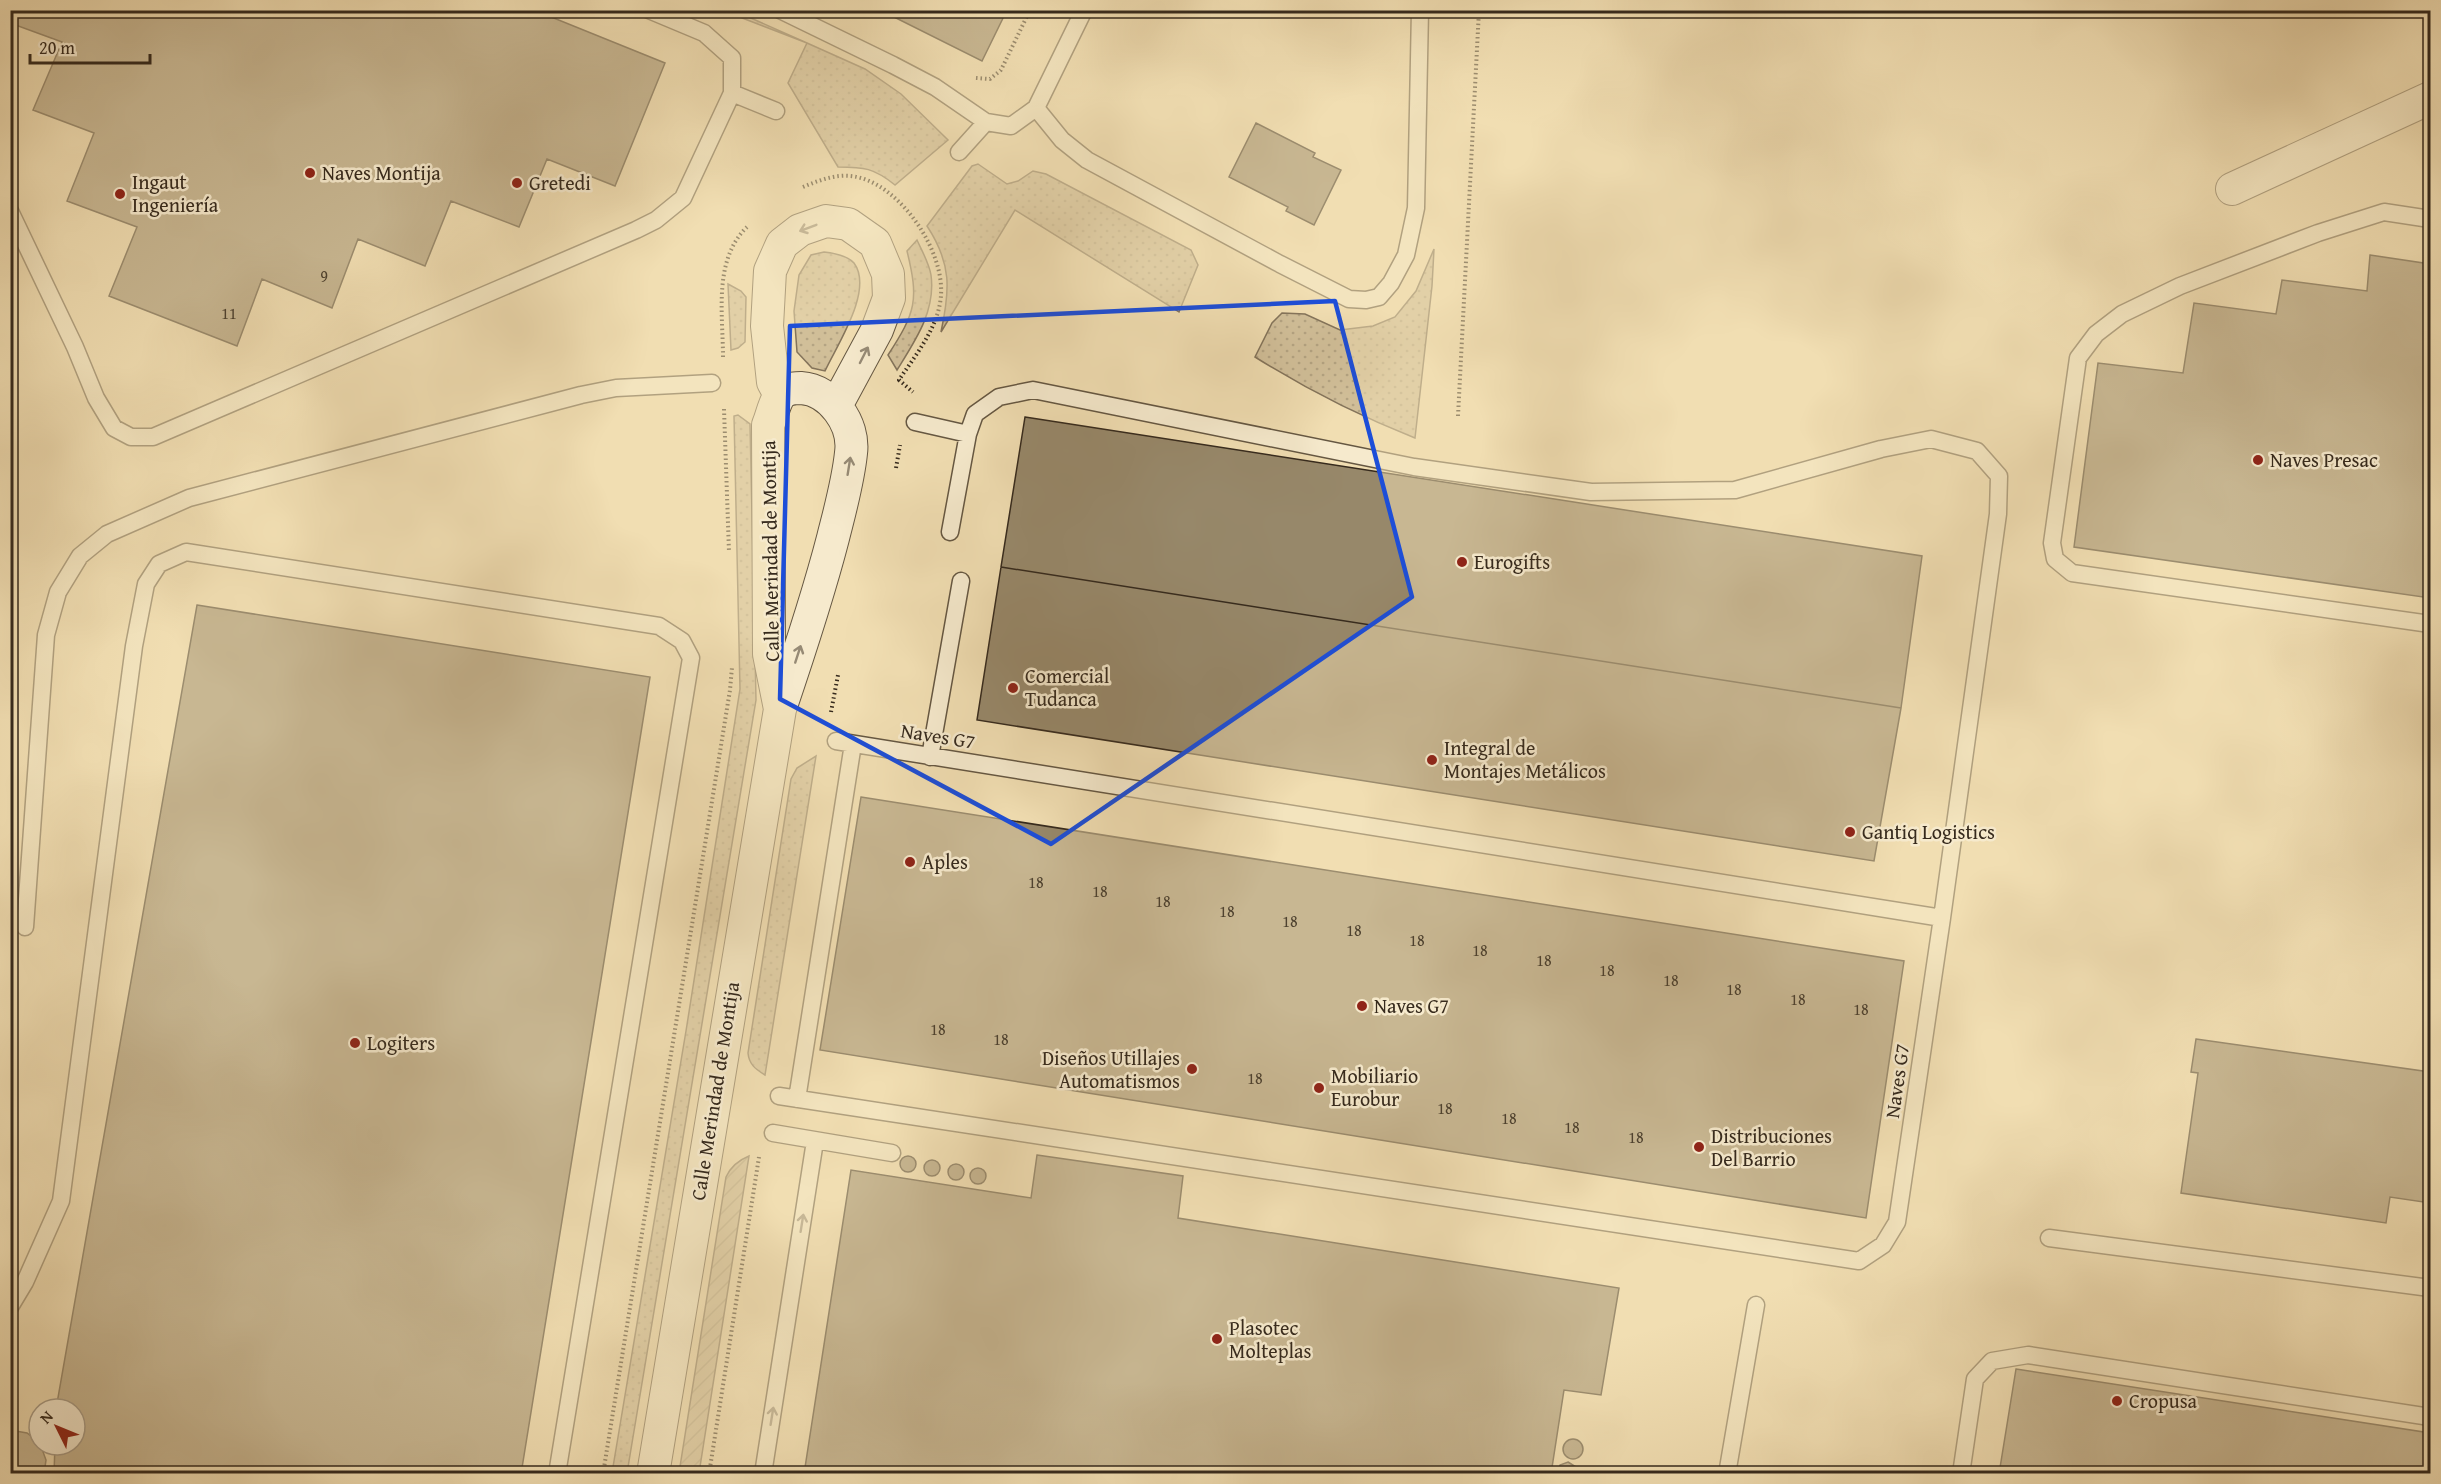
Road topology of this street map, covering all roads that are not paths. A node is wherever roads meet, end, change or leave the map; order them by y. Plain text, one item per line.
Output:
1 (649, 10) edge
2 (780, 10) edge
3 (1084, 10) edge
4 (1420, 10) edge
5 (732, 93) junction
6 (2430, 98) edge
7 (1036, 108) junction
8 (776, 111) dead end
9 (986, 122) junction
10 (959, 152) dead end
11 (2232, 189) dead end
12 (10, 211) edge
13 (2430, 219) edge
14 (712, 383) dead end
15 (780, 394) junction
16 (836, 406) junction
17 (915, 422) dead end
18 (968, 434) junction
19 (950, 532) dead end
20 (961, 581) dead end
21 (2430, 624) edge
22 (780, 710) junction
23 (836, 741) dead end
24 (853, 744) junction
25 (930, 757) junction
26 (1942, 918) junction
27 (25, 927) dead end
28 (779, 1096) dead end
29 (797, 1099) junction
30 (773, 1133) dead end
31 (815, 1141) junction
32 (892, 1153) dead end
33 (2049, 1238) dead end
34 (2430, 1288) edge
35 (1756, 1305) dead end
36 (10, 1307) edge
37 (2430, 1417) edge
38 (557, 1473) edge
39 (653, 1473) edge
40 (763, 1473) edge
41 (1727, 1473) edge
42 (1961, 1473) edge

1 - 5 lane
2 - 9 lane
3 - 7 lane
4 - 7 lane
5 - 8 lane
5 - 12 lane
6 - 11 street
7 - 9 lane
9 - 10 lane
13 - 21 lane
14 - 27 lane
15 - 16 street, Calle Merindad de Montija
16 -> 15 street
15 - 22 street, Calle Merindad de Montija
22 -> 16 street, Calle Merindad de Montija
17 - 18 lane
18 - 19 lane
18 - 26 lane
20 - 25 lane
22 - 39 street, Calle Merindad de Montija
23 - 24 lane, Naves G7
24 - 25 lane, Naves G7
24 - 29 lane
25 - 26 lane, Naves G7
26 - 29 lane, Naves G7
28 - 29 lane, Naves G7
30 - 31 lane
31 - 32 lane
40 -> 31 lane
33 - 34 lane
35 - 41 lane
36 - 38 lane
37 - 42 lane

